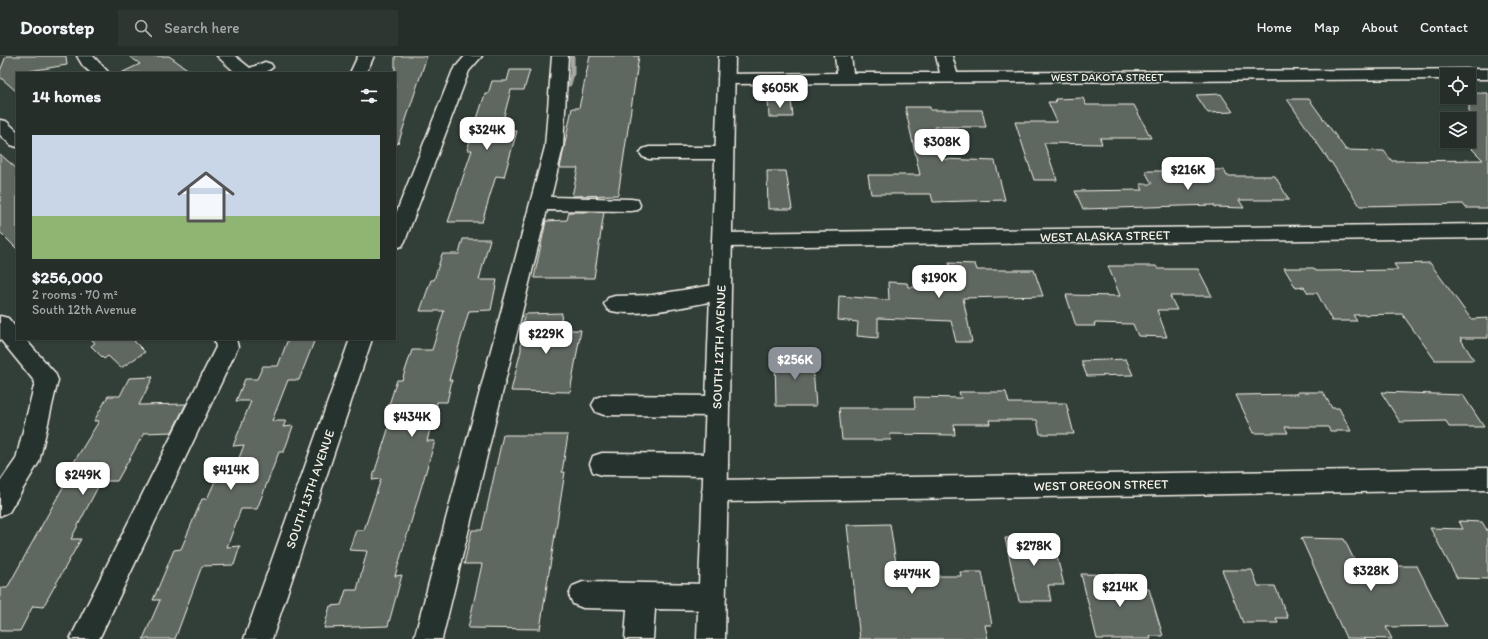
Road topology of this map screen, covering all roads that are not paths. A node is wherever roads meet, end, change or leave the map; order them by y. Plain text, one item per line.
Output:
1 (85, 56) edge
2 (224, 56) edge
3 (366, 56) edge
4 (474, 56) edge
5 (560, 56) edge
6 (727, 56) edge
7 (843, 56) edge
8 (944, 56) edge
9 (100, 72) edge
10 (245, 72) edge
11 (358, 72) edge
12 (1488, 74) edge
13 (846, 78) junction
14 (929, 78) junction
15 (954, 78) junction
16 (726, 79) junction
17 (934, 96) dead end
18 (963, 96) dead end
19 (0, 125) edge
20 (16, 140) edge
21 (649, 153) dead end
22 (724, 153) junction
23 (539, 202) junction
24 (631, 205) dead end
25 (1488, 232) edge
26 (396, 238) edge
27 (722, 240) junction
28 (720, 292) junction
29 (615, 304) dead end
30 (0, 324) edge
31 (225, 340) edge
32 (361, 340) edge
33 (604, 405) dead end
34 (717, 406) junction
35 (602, 464) dead end
36 (716, 465) junction
37 (1488, 480) edge
38 (715, 491) junction
39 (0, 504) edge
40 (583, 595) dead end
41 (642, 596) junction
42 (712, 597) junction
43 (84, 639) edge
44 (258, 639) edge
45 (428, 639) edge
46 (639, 639) edge
47 (711, 639) edge

1 - 9 street
2 - 10 street
3 - 11 street
4 - 26 street
5 - 23 street
6 - 16 street, SOUTH 12TH AVENUE
7 - 13 street
8 - 15 street
12 - 15 street, WEST DAKOTA STREET
13 - 14 street, WEST DAKOTA STREET
13 - 16 street, WEST DAKOTA STREET
14 - 15 street, WEST DAKOTA STREET
14 - 17 street
15 - 18 street
16 - 22 street, SOUTH 12TH AVENUE
19 - 20 street
21 - 22 street
22 - 27 street, SOUTH 12TH AVENUE
23 - 24 street
23 - 45 street
25 - 27 street, WEST ALASKA STREET
27 - 28 street, SOUTH 12TH AVENUE
28 - 29 street
28 - 34 street, SOUTH 12TH AVENUE
30 - 39 street
31 - 43 street
32 - 44 street, SOUTH 13TH AVENUE
33 - 34 street
34 - 36 street, SOUTH 12TH AVENUE
35 - 36 street
36 - 38 street, SOUTH 12TH AVENUE
37 - 38 street, WEST OREGON STREET
38 - 42 street, SOUTH 12TH AVENUE
40 - 41 street
41 - 42 street
41 - 46 street
42 - 47 street, SOUTH 12TH AVENUE

